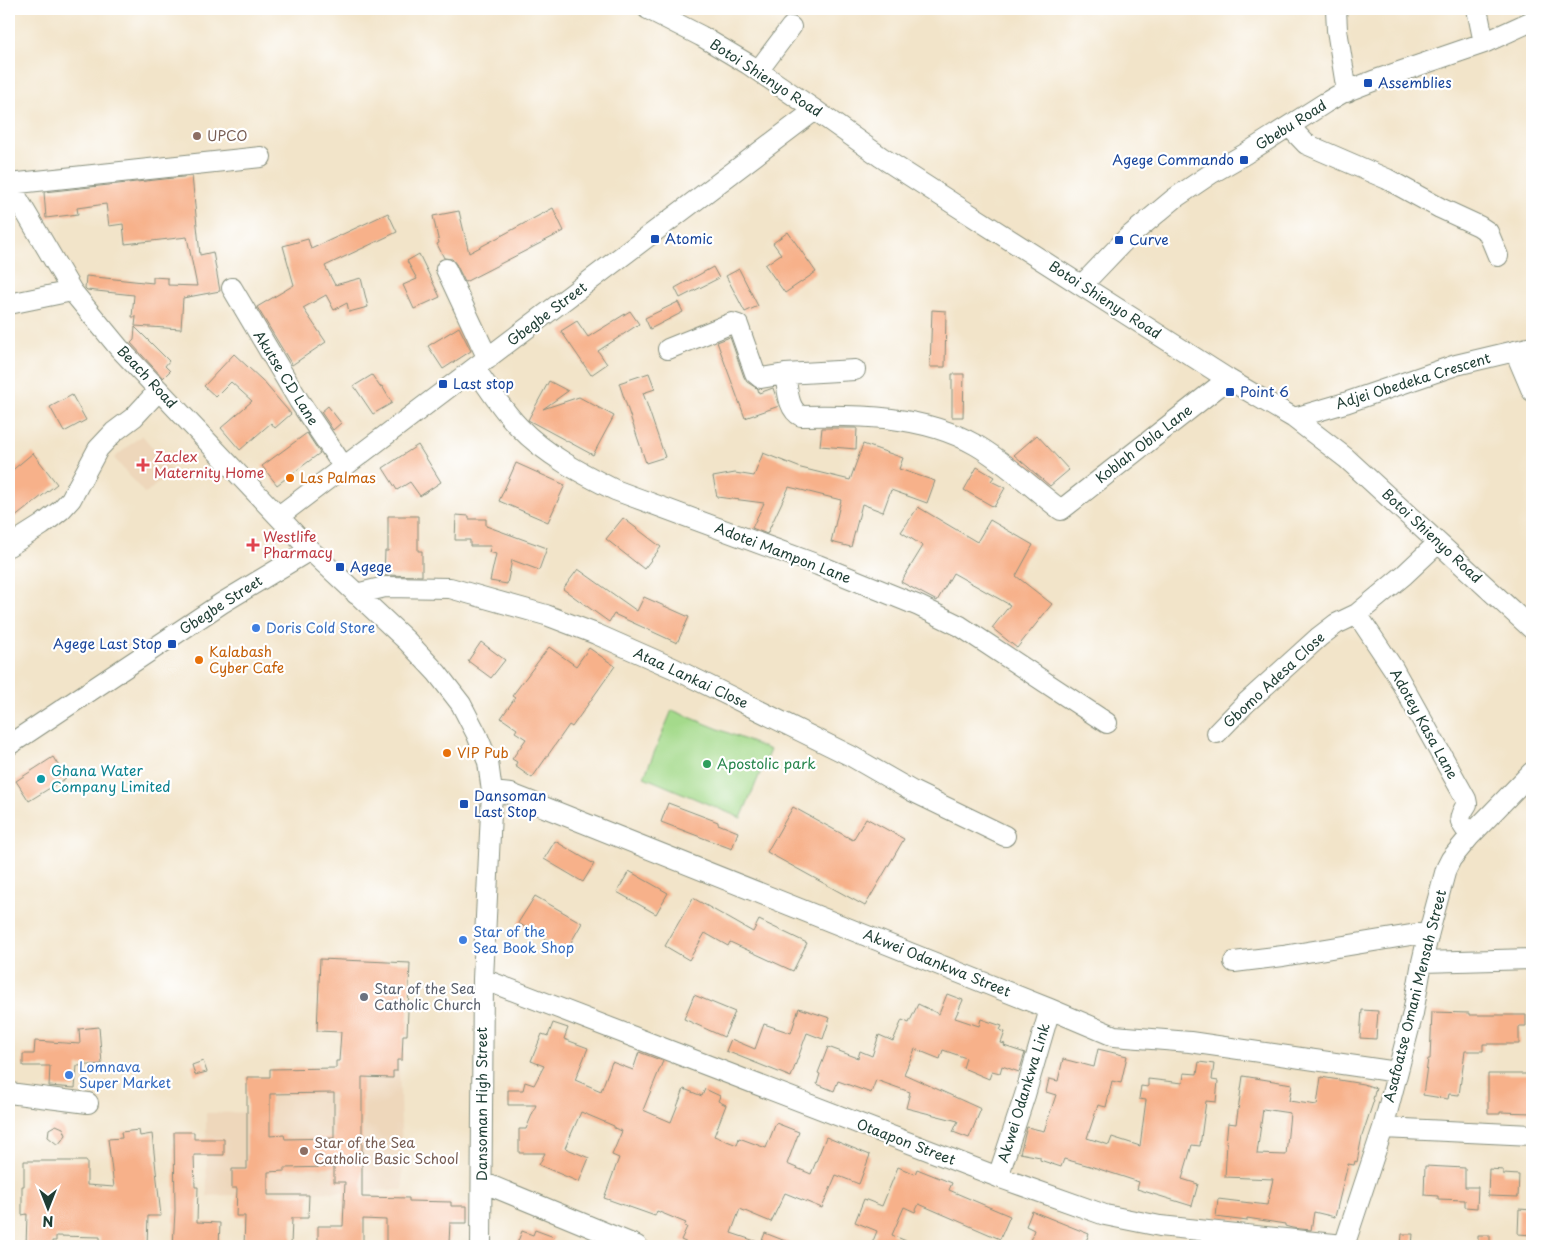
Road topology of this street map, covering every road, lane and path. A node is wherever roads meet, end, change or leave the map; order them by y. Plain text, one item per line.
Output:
1 (648, 9) edge
2 (1336, 9) edge
3 (1477, 9) edge
4 (1532, 21) edge
5 (790, 27) dead end
6 (1484, 43) junction
7 (758, 71) junction
8 (1347, 92) junction
9 (815, 110) junction
10 (1289, 126) junction
11 (261, 157) dead end
12 (9, 184) edge
13 (1498, 256) dead end
14 (446, 269) dead end
15 (1082, 285) junction
16 (232, 288) dead end
17 (72, 291) junction
18 (9, 304) edge
19 (668, 349) dead end
20 (1524, 349) edge
21 (482, 364) junction
22 (855, 370) dead end
23 (785, 374) junction
24 (1228, 379) junction
25 (159, 390) junction
26 (1532, 391) edge
27 (1294, 418) junction
28 (343, 466) junction
29 (278, 516) junction
30 (1438, 543) junction
31 (9, 546) edge
32 (310, 550) junction
33 (356, 594) junction
34 (1356, 614) junction
35 (1532, 630) edge
36 (1106, 723) dead end
37 (1217, 733) dead end
38 (11, 738) edge
39 (1532, 772) edge
40 (492, 792) junction
41 (1005, 836) dead end
42 (1470, 836) junction
43 (1429, 932) junction
44 (1532, 959) edge
45 (1234, 962) dead end
46 (1422, 962) junction
47 (483, 979) junction
48 (1050, 1009) junction
49 (1397, 1072) junction
50 (9, 1093) edge
51 (88, 1103) dead end
52 (1383, 1128) junction
53 (1532, 1135) edge
54 (998, 1177) junction
55 (482, 1182) junction
56 (1344, 1245) edge
57 (481, 1246) edge
58 (637, 1246) edge

1 - 7 street, Botoi Shienyo Road
2 - 8 street
3 - 6 street
4 - 6 street, Gbebu Road
5 - 7 street
6 - 8 street, Gbebu Road
7 - 9 street, Botoi Shienyo Road
8 - 10 street, Gbebu Road
9 - 15 street, Botoi Shienyo Road
9 - 21 street, Gbegbe Street
10 - 13 street
10 - 15 street, Gbebu Road
11 - 12 street
12 - 17 street, Beach Road
14 - 21 street, Adotei Mampon Lane
15 - 24 street, Botoi Shienyo Road
16 - 28 street, Akutse CD Lane
17 - 18 street
17 - 25 street, Beach Road
19 - 23 street
20 - 26 street
20 - 27 street, Adjei Obedeka Crescent
21 - 28 street, Gbegbe Street
21 - 36 street, Adotei Mampon Lane
22 - 23 street
23 - 24 street, Koblah Obla Lane
24 - 27 street, Botoi Shienyo Road
25 - 29 street, Beach Road
25 - 31 street
27 - 30 street, Botoi Shienyo Road
28 - 29 street, Gbegbe Street
29 - 32 street, Beach Road
30 - 34 street, Gbomo Adesa Close
30 - 35 street, Botoi Shienyo Road
32 - 33 street, Dansoman High Street
32 - 38 street, Gbegbe Street
33 - 40 street, Dansoman High Street
33 - 41 street, Ataa Lankai Close
34 - 37 street, Gbomo Adesa Close
34 - 42 street, Adotey Kasa Lane
39 - 42 street, Asafoatse Omani Mensah Street
40 - 47 street, Dansoman High Street
40 - 48 street, Akwei Odankwa Street
42 - 43 street, Asafoatse Omani Mensah Street
43 - 45 street
43 - 46 street, Asafoatse Omani Mensah Street
44 - 46 street
46 - 49 street, Asafoatse Omani Mensah Street
47 - 54 street, Otaapon Street
47 - 55 street, Dansoman High Street
48 - 49 street, Akwei Odankwa Street
48 - 54 street, Akwei Odankwa Link
49 - 52 street, Asafoatse Omani Mensah Street
50 - 51 street
52 - 53 street
52 - 56 street, Asafoatse Omani Mensah Street
54 - 56 street, Otaapon Street
55 - 57 street, Dansoman High Street
55 - 58 street

